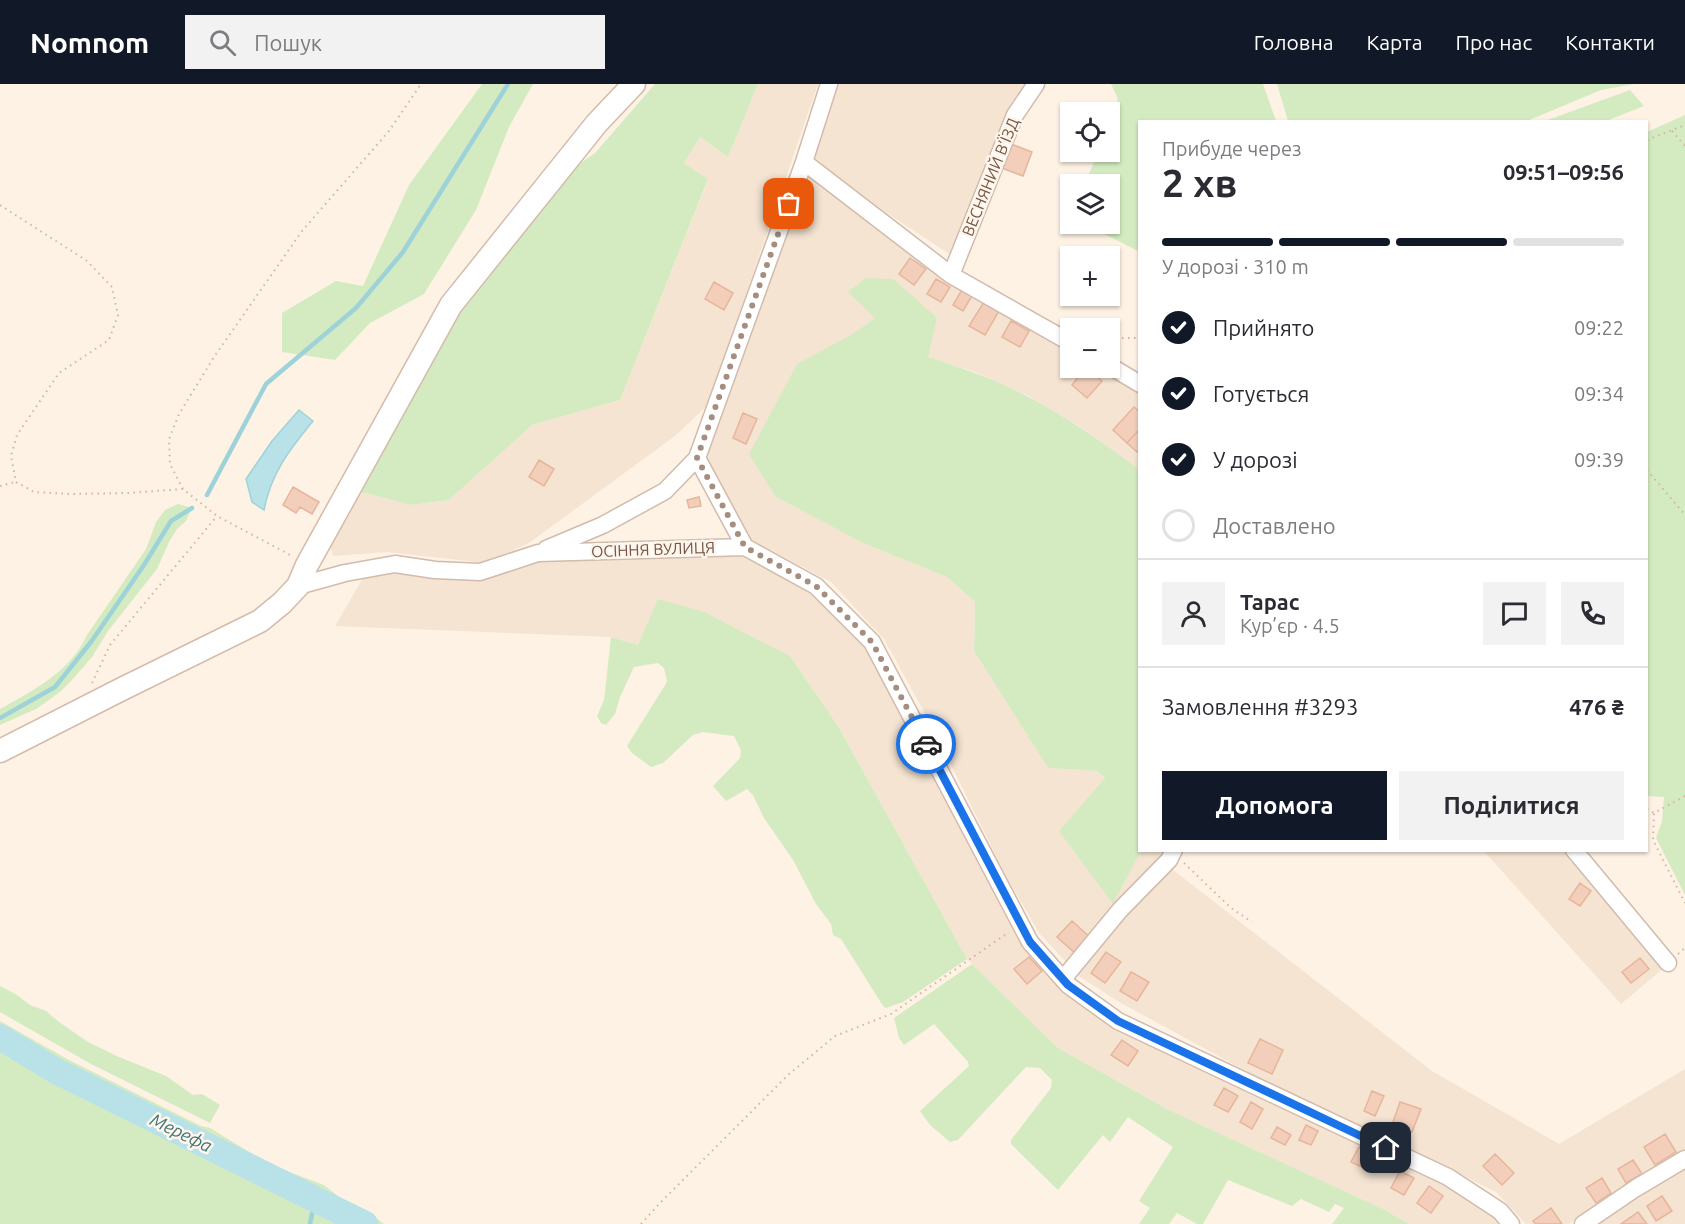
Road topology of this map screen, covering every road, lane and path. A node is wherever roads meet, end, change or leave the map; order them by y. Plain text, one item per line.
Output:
1 (421, 84) edge
2 (634, 84) edge
3 (829, 84) edge
4 (1036, 84) edge
5 (1685, 125) edge
6 (1671, 131) junction
7 (1648, 140) edge
8 (1685, 146) edge
9 (804, 162) junction
10 (0, 205) edge
11 (951, 274) junction
12 (1060, 337) edge
13 (1120, 338) edge
14 (1138, 339) edge
15 (1120, 372) edge
16 (1138, 383) edge
17 (697, 458) junction
18 (1648, 471) edge
19 (16, 482) junction
20 (0, 486) edge
21 (183, 489) junction
22 (1685, 515) edge
23 (217, 516) junction
24 (745, 547) junction
25 (538, 553) junction
26 (307, 565) junction
27 (298, 586) junction
28 (80, 710) junction
29 (0, 752) edge
30 (1685, 796) edge
31 (1648, 810) edge
32 (1654, 813) junction
33 (1174, 852) edge
34 (1576, 852) edge
35 (1685, 903) edge
36 (1252, 922) dead end
37 (1021, 924) junction
38 (1668, 963) dead end
39 (1062, 979) junction
40 (1685, 1159) edge
41 (641, 1224) edge
42 (1511, 1224) edge
43 (1583, 1224) edge

1 - 21 path
2 - 26 street
3 - 9 street
4 - 11 street, ВЕСНЯНИЙ В’ЇЗД
5 - 6 path
6 - 7 path
6 - 8 path
9 - 11 street
9 - 17 street
10 - 19 path
11 - 12 street
13 - 14 path
15 - 16 street
17 - 24 street
17 - 25 street
18 - 22 path
19 - 20 path
19 - 21 path
21 - 23 path
23 - 26 path
23 - 28 path
24 - 25 street, ОСІННЯ ВУЛИЦЯ
24 - 37 street
25 - 27 street, ОСІННЯ ВУЛИЦЯ
26 - 27 street
27 - 28 street
28 - 29 street
30 - 32 path
31 - 32 path
32 - 35 path
33 - 36 path
33 - 39 street
34 - 38 street
37 - 39 street
37 - 41 path
39 - 42 street
40 - 43 street

